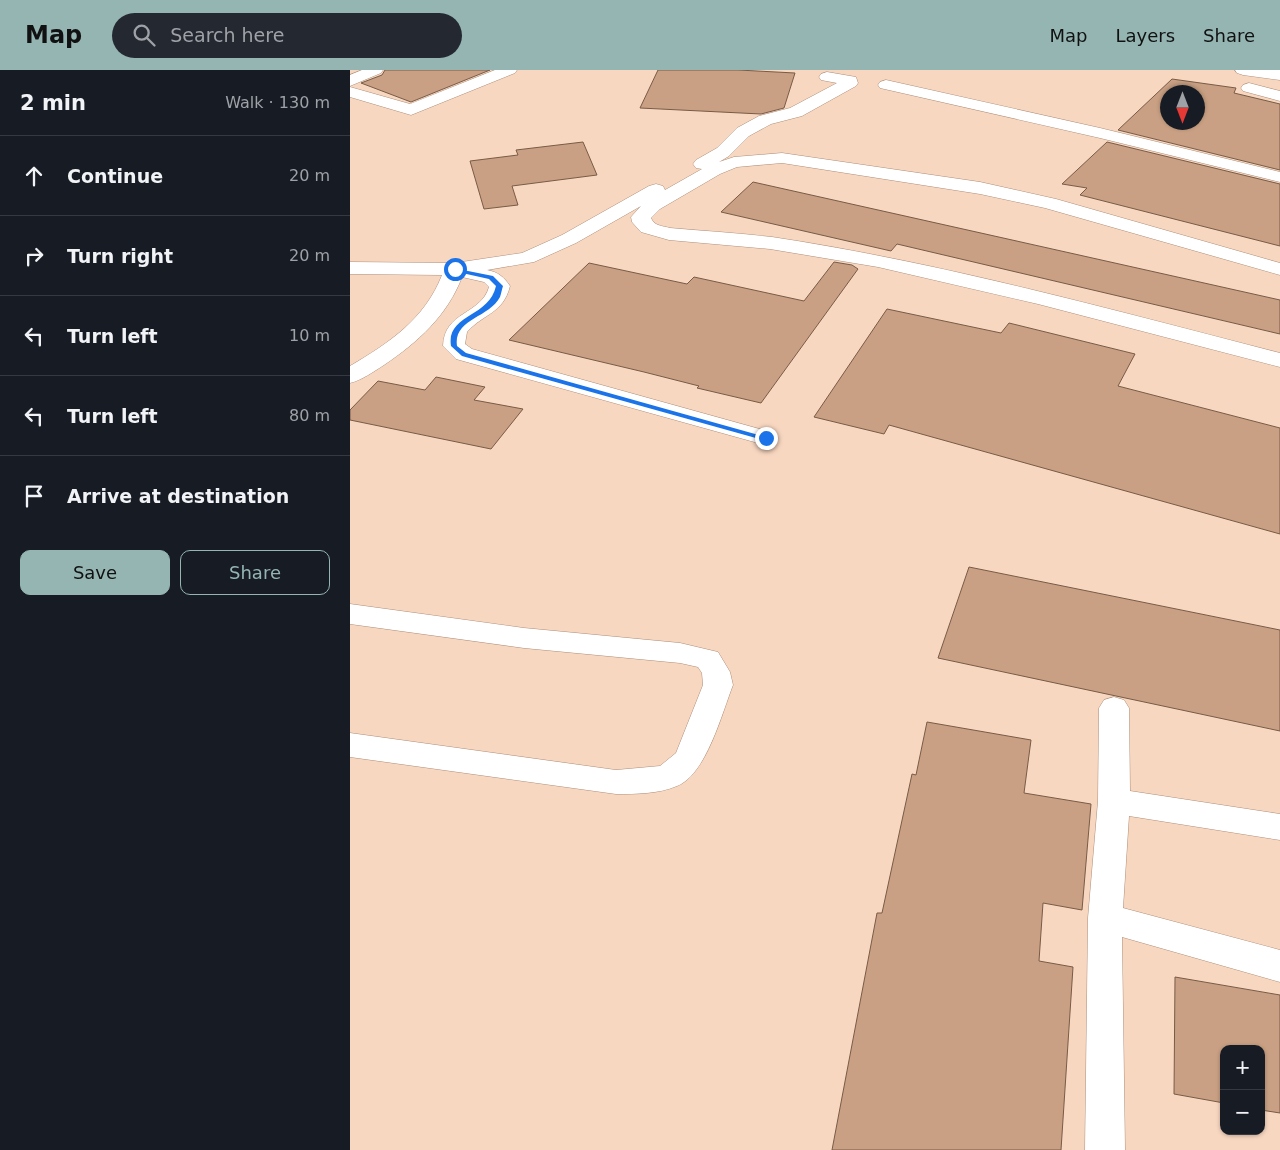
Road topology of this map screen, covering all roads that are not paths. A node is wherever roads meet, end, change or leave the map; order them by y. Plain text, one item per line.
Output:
1 (375, 70) edge
2 (509, 70) edge
3 (1243, 70) edge
4 (1278, 76) edge
5 (827, 77) dead end
6 (350, 82) edge
7 (886, 86) dead end
8 (1249, 88) dead end
9 (350, 92) edge
10 (1280, 96) edge
11 (1280, 178) edge
12 (350, 268) edge
13 (455, 269) junction
14 (1280, 269) edge
15 (1280, 360) edge
16 (350, 376) edge
17 (766, 438) dead end
18 (350, 614) edge
19 (1114, 708) dead end
20 (350, 744) edge
21 (1114, 801) junction
22 (1280, 827) edge
23 (1105, 918) junction
24 (1280, 966) edge
25 (1105, 1150) edge

1 - 6 lane
2 - 9 lane
3 - 4 lane
5 - 13 lane
7 - 11 lane
8 - 10 lane
12 - 13 lane
13 - 16 lane
13 - 17 lane
14 - 15 lane
18 - 20 lane
19 - 21 lane
21 - 22 lane
21 - 23 lane
23 - 24 lane
23 - 25 lane

